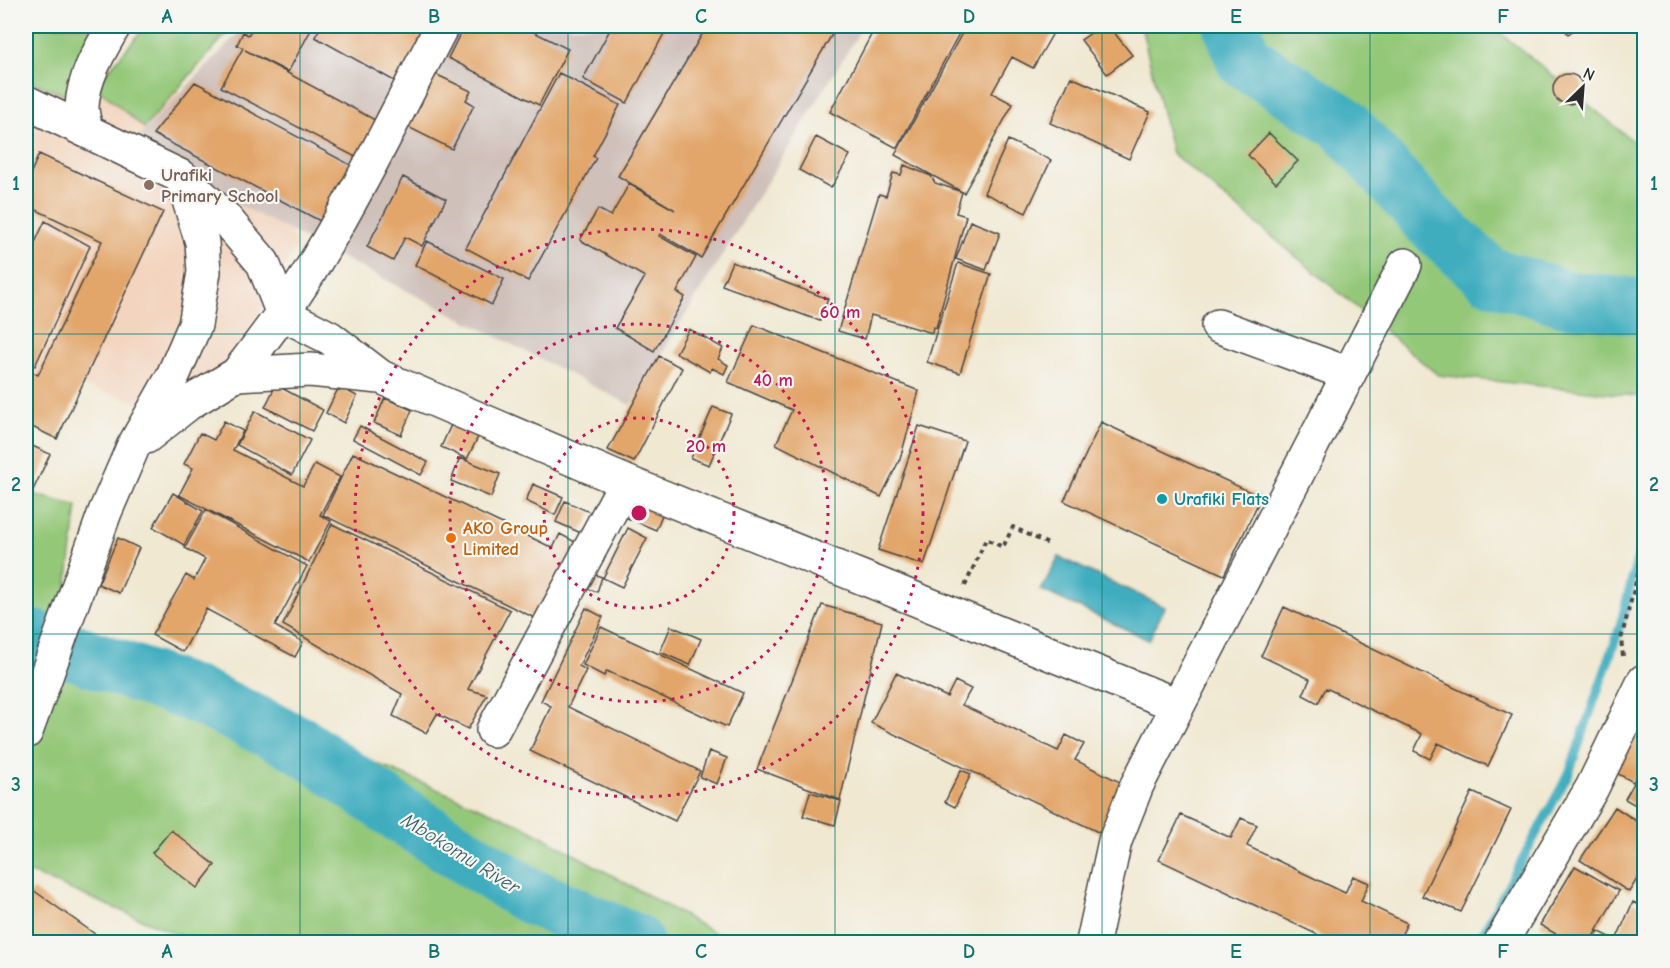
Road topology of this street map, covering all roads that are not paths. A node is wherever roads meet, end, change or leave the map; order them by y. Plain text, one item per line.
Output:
1 (114, 26) edge
2 (442, 26) edge
3 (26, 102) edge
4 (86, 130) junction
5 (182, 177) junction
6 (1405, 265) dead end
7 (283, 314) junction
8 (1218, 326) dead end
9 (237, 374) junction
10 (1349, 374) junction
11 (381, 377) junction
12 (133, 447) junction
13 (626, 482) junction
14 (1636, 671) edge
15 (1177, 705) junction
16 (493, 730) dead end
17 (26, 732) edge
18 (1094, 942) edge
19 (1501, 942) edge

1 - 4 street
2 - 7 street
3 - 4 street
4 - 5 street
5 - 7 street
5 - 12 street
6 - 10 street
7 - 9 street
7 - 11 street
8 - 10 street
9 - 11 street
9 - 12 street
10 - 15 street
11 - 13 street
12 - 17 street
13 - 15 street
13 - 16 street
14 - 19 street
15 - 18 street

